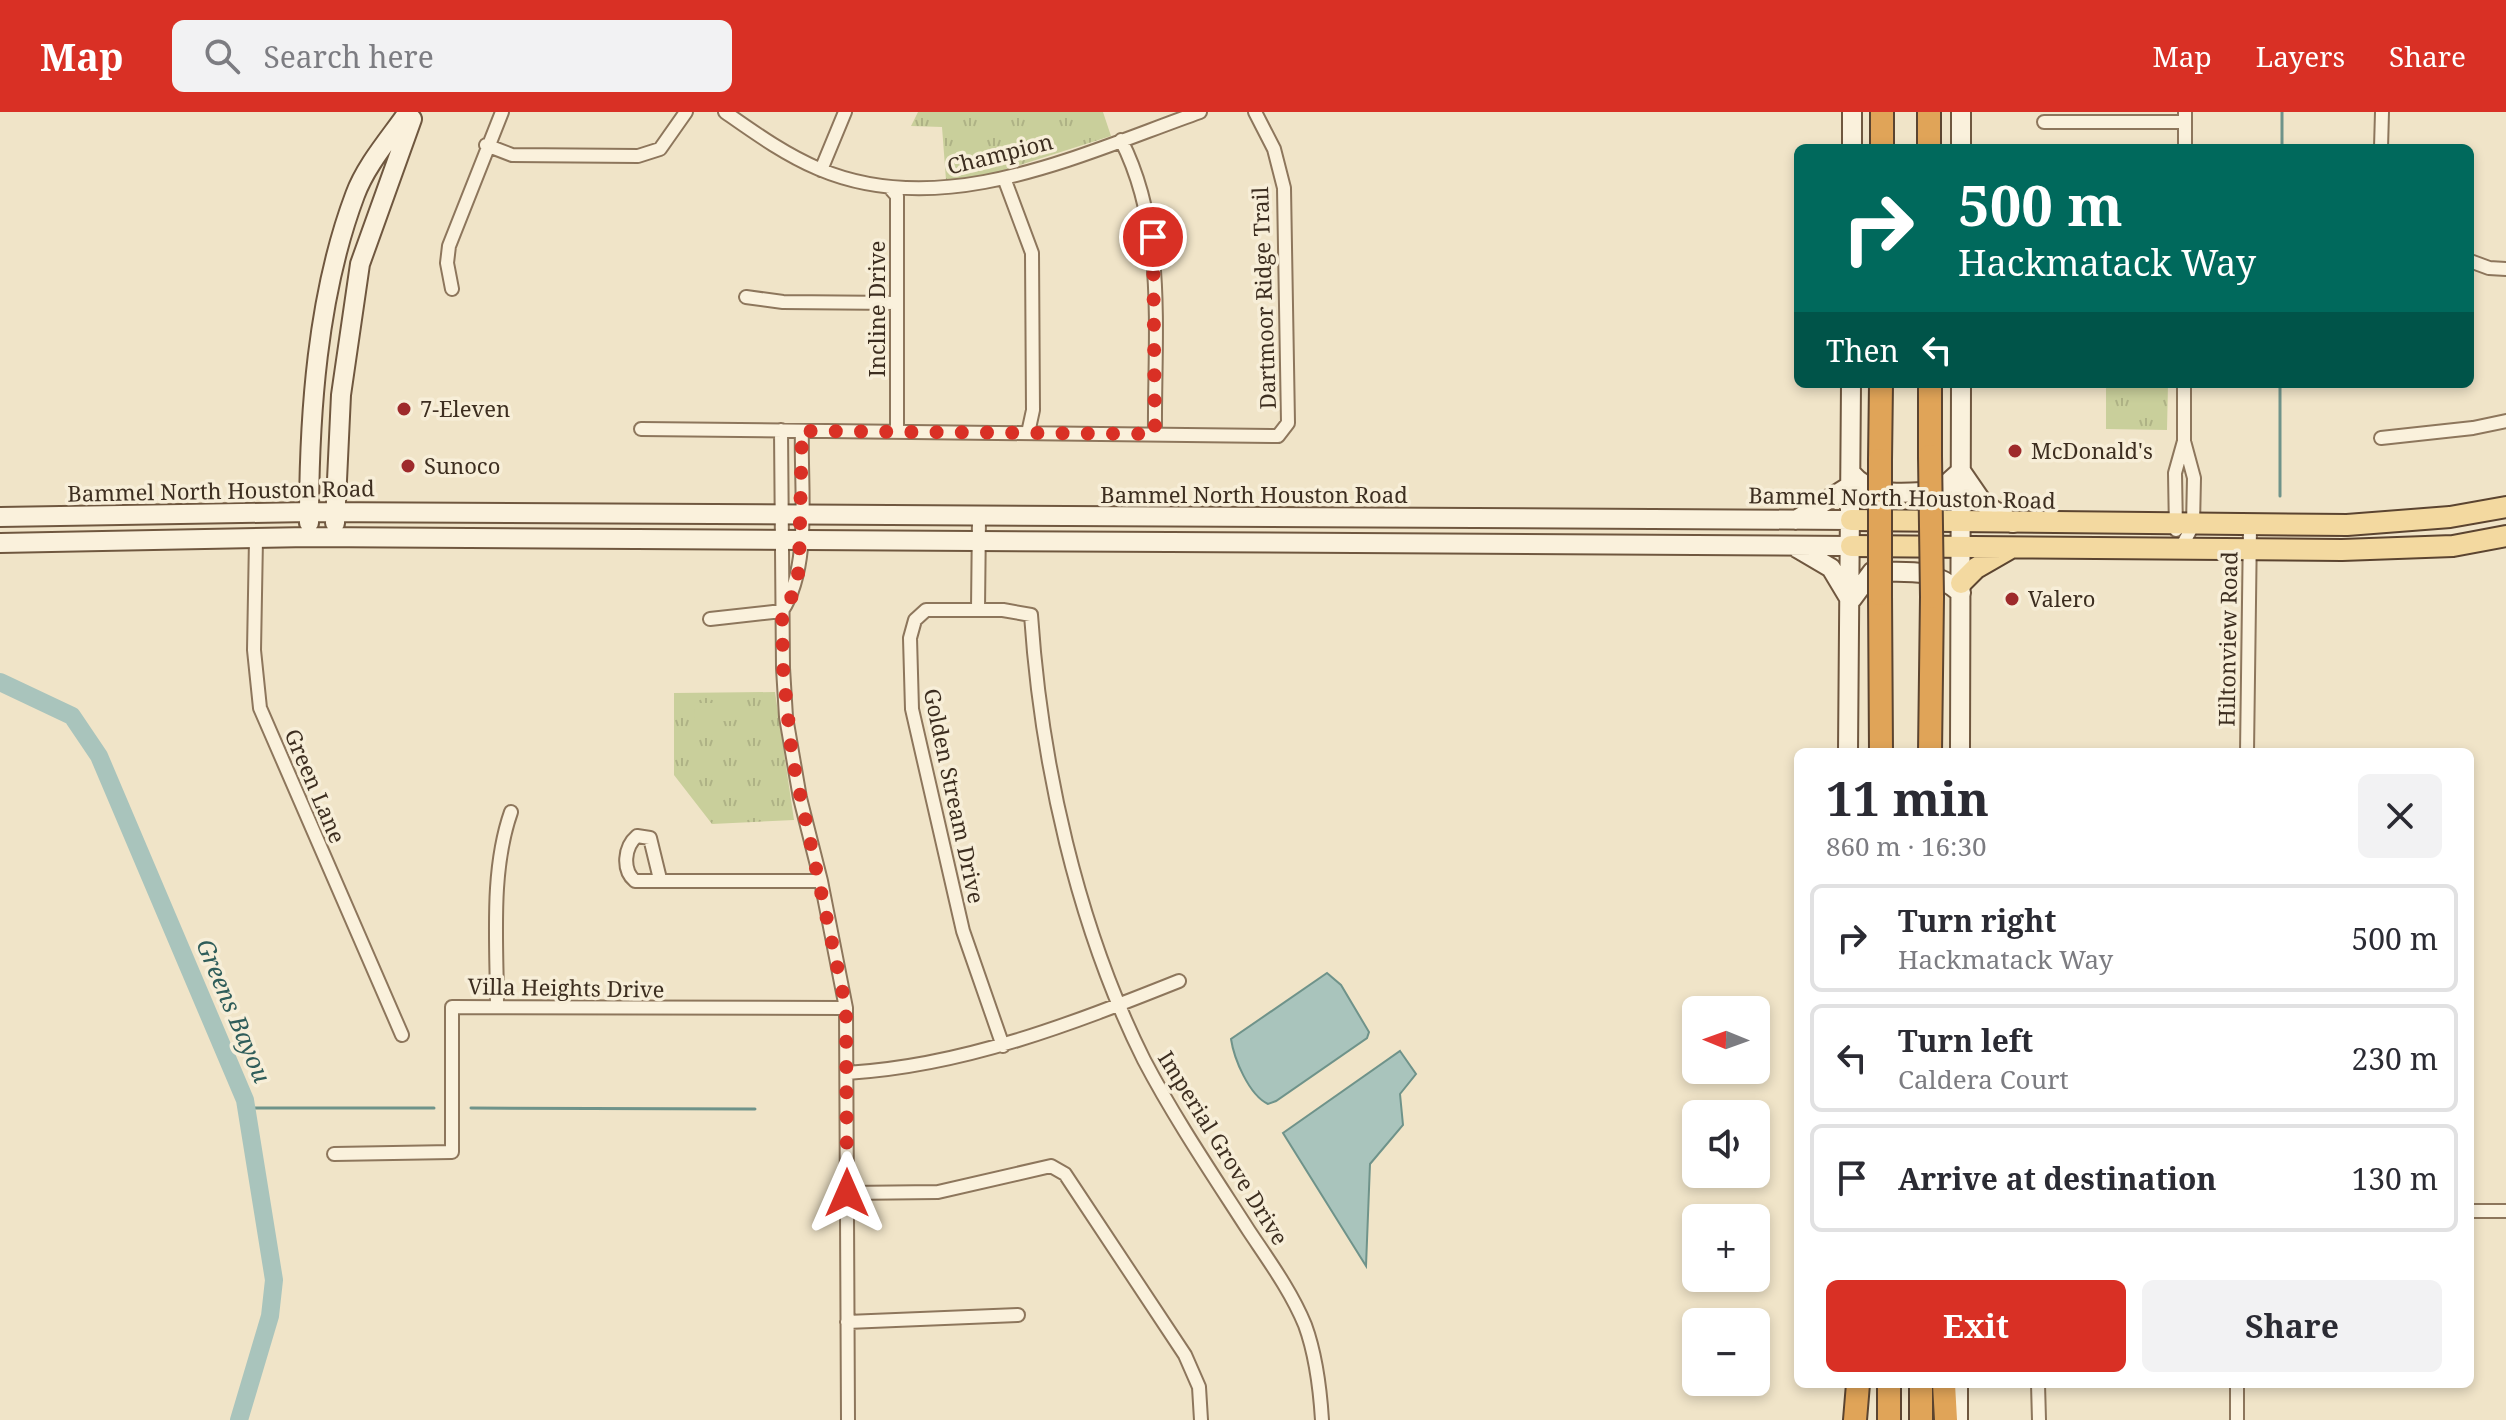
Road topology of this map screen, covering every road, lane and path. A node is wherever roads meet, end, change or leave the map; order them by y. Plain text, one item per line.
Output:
1 (408, 112) edge
2 (415, 112) edge
3 (502, 112) edge
4 (686, 112) edge
5 (725, 112) edge
6 (845, 112) edge
7 (1200, 112) edge
8 (1255, 112) edge
9 (1852, 112) edge
10 (1882, 112) edge
11 (1929, 112) edge
12 (1961, 112) edge
13 (2382, 112) edge
14 (2185, 117) edge
15 (2044, 122) dead end
16 (1121, 140) junction
17 (1852, 144) edge
18 (1882, 144) edge
19 (1929, 144) edge
20 (1961, 144) edge
21 (2185, 144) edge
22 (2381, 144) edge
23 (486, 145) junction
24 (821, 170) junction
25 (1004, 178) junction
26 (890, 188) junction
27 (2474, 262) edge
28 (2506, 269) edge
29 (452, 289) dead end
30 (746, 297) dead end
31 (897, 303) junction
32 (322, 331) junction
33 (346, 338) junction
34 (1851, 388) edge
35 (1881, 388) edge
36 (1930, 388) edge
37 (1961, 388) edge
38 (2184, 388) edge
39 (2506, 421) edge
40 (641, 429) dead end
41 (781, 430) junction
42 (802, 431) junction
43 (897, 432) junction
44 (1028, 433) junction
45 (1155, 434) junction
46 (2381, 438) dead end
47 (2184, 441) junction
48 (1961, 471) junction
49 (1851, 479) junction
50 (2506, 507) edge
51 (309, 512) junction
52 (335, 513) junction
53 (550, 513) junction
54 (781, 515) junction
55 (800, 515) junction
56 (122, 516) junction
57 (0, 517) edge
58 (979, 518) junction
59 (1283, 519) junction
60 (1488, 519) junction
61 (1795, 520) junction
62 (1851, 520) junction
63 (1961, 522) junction
64 (2013, 523) junction
65 (2184, 525) junction
66 (2250, 527) junction
67 (2506, 536) edge
68 (309, 537) junction
69 (335, 538) junction
70 (550, 538) junction
71 (256, 539) junction
72 (781, 541) junction
73 (800, 541) junction
74 (122, 542) junction
75 (979, 542) junction
76 (0, 543) edge
77 (1281, 544) junction
78 (1488, 544) junction
79 (1791, 545) junction
80 (1851, 546) junction
81 (1961, 546) junction
82 (2013, 547) junction
83 (2181, 548) junction
84 (2250, 550) junction
85 (1961, 588) junction
86 (1850, 602) junction
87 (978, 609) junction
88 (782, 611) junction
89 (1031, 615) joint
90 (710, 619) dead end
91 (1879, 644) junction
92 (1848, 748) edge
93 (1872, 748) edge
94 (1881, 748) edge
95 (1930, 748) edge
96 (1960, 748) edge
97 (2247, 748) edge
98 (511, 812) dead end
99 (660, 879) dead end
100 (821, 881) junction
101 (1179, 981) dead end
102 (1118, 1005) junction
103 (497, 1007) junction
104 (846, 1008) junction
105 (402, 1035) dead end
106 (1003, 1046) junction
107 (847, 1073) junction
108 (334, 1154) dead end
109 (847, 1193) junction
110 (2474, 1211) edge
111 (2506, 1211) edge
112 (1018, 1315) dead end
113 (847, 1322) junction
114 (1851, 1388) edge
115 (1857, 1388) edge
116 (1889, 1388) edge
117 (1921, 1388) edge
118 (1944, 1388) edge
119 (1958, 1388) edge
120 (2038, 1388) edge
121 (2237, 1388) edge
122 (848, 1420) edge
123 (1201, 1420) edge
124 (1322, 1420) edge
125 (1853, 1420) edge
126 (1889, 1420) edge
127 (1921, 1420) edge
128 (1946, 1420) edge
129 (1958, 1420) edge
130 (2039, 1420) edge
131 (2237, 1420) edge

1 - 32 main road
2 - 33 main road
3 - 23 street
4 - 23 street
5 - 24 street, Champion
6 - 24 street
7 - 16 street, Champion
8 - 45 street, Dartmoor Ridge Trail
9 - 17 main road
10 - 18 highway
11 - 19 highway
12 - 20 main road
13 - 22 street
14 - 15 street
14 - 21 street
16 - 25 street, Champion
16 - 45 street
23 - 29 street
24 - 26 street, Champion
25 - 26 street, Champion
25 - 44 street
26 - 31 street, Incline Drive
27 - 28 street
30 - 31 street
31 - 43 street, Incline Drive
32 - 33 main road
32 - 51 main road
33 - 52 main road
34 - 49 main road
35 - 91 highway, bridge
36 - 95 highway, bridge
37 - 48 main road
38 - 47 street
39 - 46 street
40 - 41 street
41 - 42 street
41 - 54 street
42 - 43 street
42 - 55 street
43 - 44 street
44 - 45 street
47 - 65 street
47 - 65 street
48 - 49 main road
48 - 63 main road
48 - 64 main road
49 - 61 main road
49 - 62 main road
50 - 66 main road, Bammel North Houston Road
51 - 52 main road, Bammel North Houston Road
51 - 56 main road, Bammel North Houston Road
51 - 68 main road
52 - 53 main road, Bammel North Houston Road
52 - 69 main road
53 - 54 main road, Bammel North Houston Road
53 - 70 main road
54 - 55 main road, Bammel North Houston Road
54 - 72 street
55 - 58 main road, Bammel North Houston Road
55 - 73 street
56 - 57 main road, Bammel North Houston Road
56 - 74 main road
58 - 59 main road, Bammel North Houston Road
58 - 75 street
59 - 60 main road, Bammel North Houston Road
59 - 77 main road
60 - 61 main road, Bammel North Houston Road
60 - 78 main road
61 - 62 main road, Bammel North Houston Road
62 - 63 main road, Bammel North Houston Road
62 - 80 main road
63 - 64 main road, Bammel North Houston Road
63 - 81 main road
64 - 65 main road, Bammel North Houston Road
65 - 66 main road, Bammel North Houston Road
65 - 83 street
66 - 84 street, Hiltonview Road
67 - 84 main road
68 - 69 main road
68 - 71 main road
69 - 70 main road
70 - 72 main road
71 - 74 main road
71 - 105 street, Green Lane
72 - 73 main road
72 - 88 street
73 - 75 main road
73 - 88 street
74 - 76 main road
75 - 77 main road
75 - 87 street
77 - 78 main road
78 - 79 main road
79 - 80 main road
79 - 86 main road
80 - 81 main road
80 - 86 main road
81 - 82 main road
81 - 85 main road
82 - 83 main road
82 - 85 main road
83 - 84 main road
84 - 97 street, Hiltonview Road
85 - 86 main road
85 - 96 main road
86 - 92 main road
87 - 89 street, Golden Stream Drive
87 - 106 street, Golden Stream Drive
88 - 90 street
88 - 100 street
89 - 102 street, Imperial Grove Drive
91 - 93 highway
91 - 94 highway
98 - 103 street
99 - 100 street
100 - 104 street
101 - 102 street
102 - 106 street
102 - 124 street, Imperial Grove Drive
103 - 104 street, Villa Heights Drive
103 - 108 street, Villa Heights Drive
104 - 107 street
106 - 107 street
107 - 109 street
109 - 113 street
109 - 123 street
110 - 111 street
112 - 113 street
113 - 122 street
114 - 125 main road
115 - 125 highway
116 - 126 highway
117 - 127 highway
118 - 128 highway
119 - 129 main road
120 - 130 street
121 - 131 street

